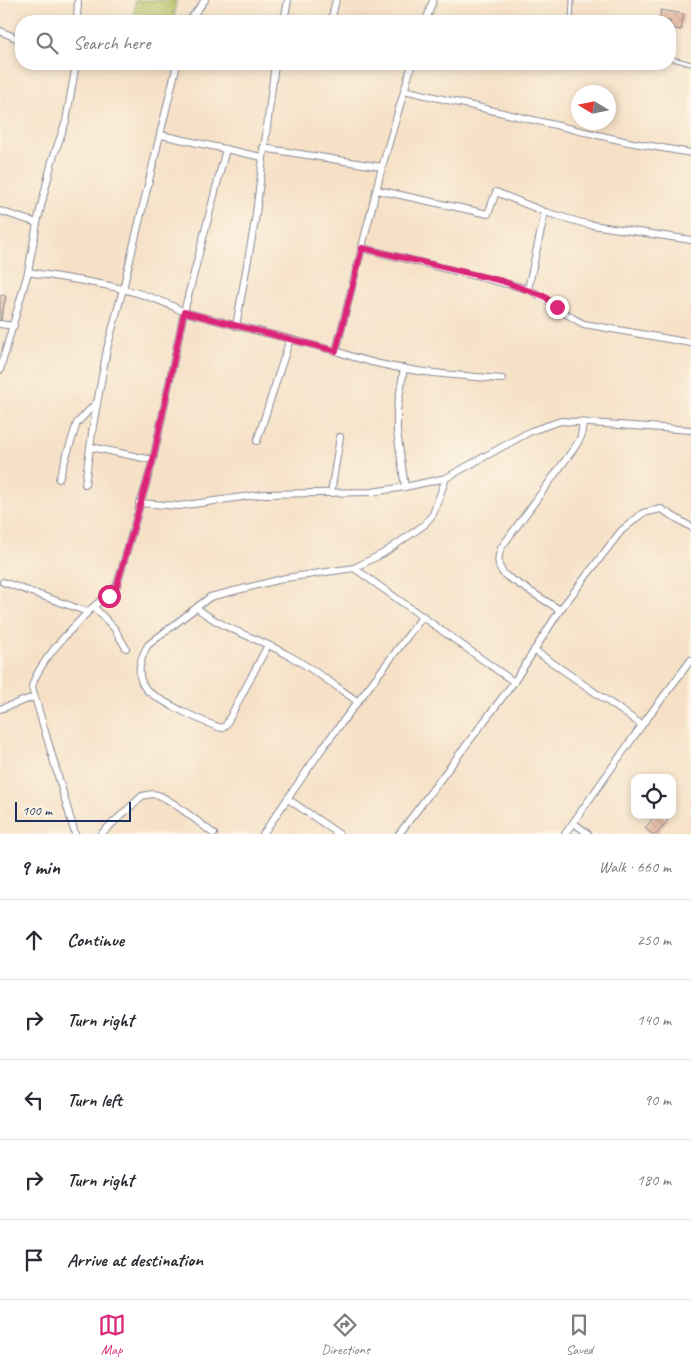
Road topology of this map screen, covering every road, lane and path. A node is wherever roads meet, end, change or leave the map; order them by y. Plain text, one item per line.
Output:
1 (78, 0) edge
2 (205, 0) edge
3 (288, 0) edge
4 (336, 0) edge
5 (433, 0) edge
6 (572, 0) edge
7 (77, 15) edge
8 (194, 15) edge
9 (285, 15) edge
10 (332, 15) edge
11 (428, 15) edge
12 (571, 15) edge
13 (0, 31) edge
14 (15, 37) edge
15 (676, 60) edge
16 (691, 64) edge
17 (75, 70) edge
18 (176, 70) edge
19 (274, 70) edge
20 (410, 70) edge
21 (404, 90) junction
22 (161, 135) junction
23 (263, 148) junction
24 (226, 149) junction
25 (691, 153) edge
26 (262, 157) junction
27 (382, 167) junction
28 (377, 190) junction
29 (0, 211) edge
30 (545, 212) junction
31 (37, 223) junction
32 (691, 240) edge
33 (362, 248) junction
34 (28, 272) junction
35 (123, 289) junction
36 (528, 290) junction
37 (184, 312) junction
38 (0, 324) edge
39 (14, 326) junction
40 (236, 326) junction
41 (290, 339) junction
42 (691, 343) edge
43 (336, 351) junction
44 (404, 368) junction
45 (0, 370) edge
46 (502, 379) dead end
47 (98, 401) junction
48 (583, 422) junction
49 (691, 430) edge
50 (340, 437) dead end
51 (257, 442) dead end
52 (91, 447) junction
53 (153, 460) junction
54 (446, 478) junction
55 (59, 479) dead end
56 (85, 484) dead end
57 (405, 487) junction
58 (331, 493) junction
59 (139, 503) junction
60 (691, 527) edge
61 (354, 568) junction
62 (3, 582) dead end
63 (95, 608) junction
64 (197, 608) junction
65 (560, 610) junction
66 (88, 612) junction
67 (423, 616) junction
68 (268, 645) junction
69 (126, 648) dead end
70 (534, 650) junction
71 (691, 660) edge
72 (689, 670) edge
73 (514, 682) junction
74 (34, 697) junction
75 (357, 701) junction
76 (0, 709) edge
77 (642, 724) junction
78 (288, 799) junction
79 (574, 823) junction
80 (75, 834) edge
81 (101, 834) edge
82 (214, 834) edge
83 (263, 834) edge
84 (339, 834) edge
85 (399, 834) edge
86 (566, 834) edge
87 (588, 834) edge

1 - 7 street
2 - 8 street
3 - 9 street
4 - 10 street
5 - 11 street
6 - 12 lane
13 - 14 street
15 - 16 lane
17 - 31 street
18 - 22 street
19 - 23 street
20 - 21 street
21 - 25 street
21 - 27 street
22 - 24 street
22 - 35 street
23 - 26 street
23 - 27 street
24 - 26 street
24 - 37 street
26 - 40 street
27 - 28 street
28 - 30 street
28 - 33 street
29 - 31 street
30 - 32 street
30 - 36 street
31 - 34 street
33 - 36 street
33 - 43 street
34 - 35 street
34 - 39 street
35 - 37 street
35 - 47 street
36 - 42 street
37 - 40 street
37 - 53 street
38 - 39 street
39 - 45 street
40 - 41 street
41 - 43 street
41 - 51 street
43 - 44 street
44 - 46 street
44 - 57 street
47 - 52 street
47 - 55 street
48 - 49 street
48 - 54 street
48 - 65 street
50 - 58 street
52 - 53 street
52 - 56 street
53 - 59 street
54 - 57 street
54 - 61 street
57 - 58 street
58 - 59 street
59 - 63 street
60 - 65 street
61 - 64 street
61 - 67 street
62 - 66 street
63 - 66 street
63 - 69 street
64 - 68 street
64 - 68 street
65 - 70 street
66 - 74 street
67 - 73 street
67 - 75 street
68 - 75 street
70 - 73 street
70 - 77 street
71 - 72 street
72 - 77 street
73 - 85 street
74 - 76 street
74 - 80 street
75 - 78 street
77 - 79 street
78 - 83 street
78 - 84 street
79 - 86 street
79 - 87 street
81 - 82 street

